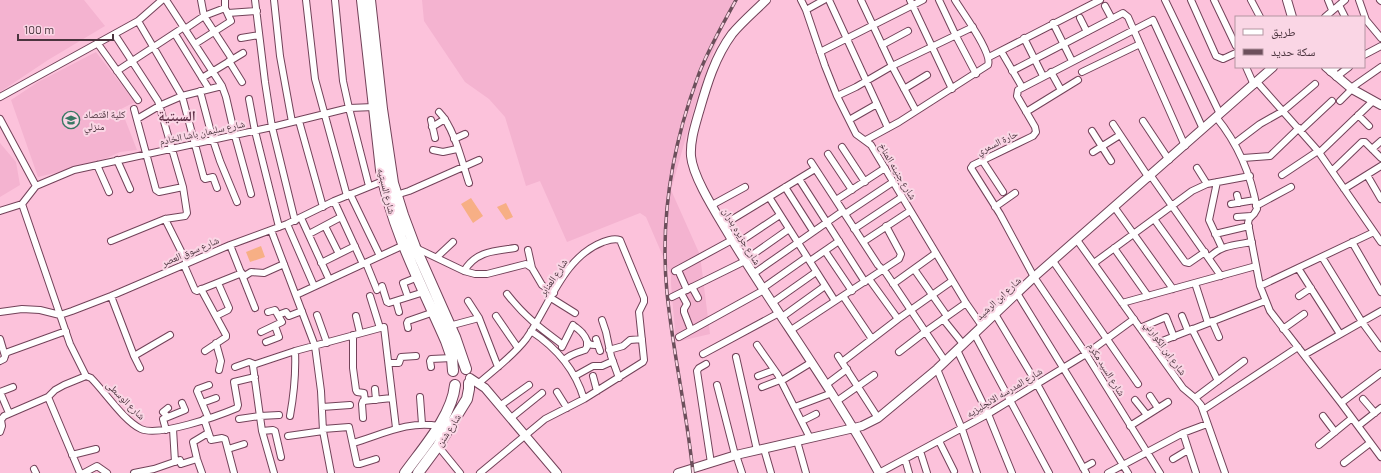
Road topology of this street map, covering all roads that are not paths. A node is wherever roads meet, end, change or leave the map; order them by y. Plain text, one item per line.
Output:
1 (162, 0) edge
2 (166, 0) edge
3 (201, 0) edge
4 (225, 0) edge
5 (255, 0) edge
6 (274, 0) edge
7 (306, 0) edge
8 (336, 0) edge
9 (362, 0) edge
10 (370, 0) edge
11 (766, 0) edge
12 (801, 0) edge
13 (824, 0) edge
14 (829, 0) edge
15 (861, 0) edge
16 (923, 0) edge
17 (939, 0) edge
18 (955, 0) edge
19 (1100, 0) edge
20 (1165, 0) edge
21 (1191, 0) edge
22 (1214, 0) edge
23 (1251, 0) edge
24 (1287, 0) edge
25 (1328, 0) edge
26 (1345, 0) edge
27 (1359, 0) edge
28 (911, 3) edge
29 (1339, 5) junction
30 (1105, 6) dead end
31 (227, 10) junction
32 (806, 10) junction
33 (1332, 10) junction
34 (257, 11) junction
35 (204, 16) junction
36 (1259, 16) edge
37 (1291, 16) edge
38 (1326, 16) edge
39 (1344, 16) edge
40 (1365, 16) edge
41 (1365, 17) edge
42 (1080, 18) dead end
43 (1112, 19) junction
44 (138, 21) junction
45 (1053, 24) junction
46 (872, 25) junction
47 (973, 27) junction
48 (185, 28) junction
49 (1134, 30) junction
50 (908, 31) dead end
51 (214, 32) junction
52 (1087, 32) junction
53 (115, 34) junction
54 (175, 34) junction
55 (259, 35) junction
56 (956, 36) junction
57 (241, 38) dead end
58 (1024, 38) junction
59 (1381, 38) edge
60 (846, 39) junction
61 (98, 44) junction
62 (195, 44) junction
63 (1063, 44) junction
64 (1140, 44) junction
65 (1235, 44) edge
66 (882, 45) junction
67 (1381, 46) edge
68 (932, 47) junction
69 (153, 48) junction
70 (1001, 51) junction
71 (820, 52) junction
72 (1365, 52) edge
73 (243, 53) dead end
74 (1235, 53) edge
75 (989, 57) junction
76 (1035, 59) junction
77 (231, 60) junction
78 (132, 61) junction
79 (1072, 61) junction
80 (892, 66) junction
81 (1381, 67) edge
82 (1247, 68) edge
83 (1272, 68) edge
84 (1344, 68) edge
85 (117, 71) junction
86 (213, 71) junction
87 (1012, 71) junction
88 (1332, 71) edge
89 (1051, 72) junction
90 (1082, 72) dead end
91 (976, 74) junction
92 (928, 75) dead end
93 (1043, 76) junction
94 (202, 78) junction
95 (1078, 80) dead end
96 (866, 81) junction
97 (242, 82) dead end
98 (1255, 83) junction
99 (1315, 84) dead end
100 (222, 86) junction
101 (1021, 87) junction
102 (1351, 88) junction
103 (209, 89) junction
104 (904, 89) junction
105 (952, 89) junction
106 (1061, 90) junction
107 (200, 91) junction
108 (182, 96) junction
109 (837, 96) junction
110 (0, 98) edge
111 (249, 99) dead end
112 (138, 100) dead end
113 (1340, 100) dead end
114 (1332, 101) dead end
115 (1372, 101) junction
116 (877, 104) junction
117 (1381, 105) edge
118 (160, 106) junction
119 (374, 107) junction
120 (349, 108) junction
121 (134, 109) dead end
122 (916, 111) junction
123 (1283, 111) junction
124 (439, 112) dead end
125 (1026, 112) junction
126 (324, 115) junction
127 (1358, 115) junction
128 (1218, 116) junction
129 (0, 119) edge
130 (136, 119) junction
131 (445, 119) junction
132 (431, 120) dead end
133 (849, 120) junction
134 (299, 121) junction
135 (1144, 121) dead end
136 (292, 122) junction
137 (1113, 124) dead end
138 (1369, 126) dead end
139 (272, 127) junction
140 (432, 127) junction
141 (888, 128) junction
142 (1203, 129) junction
143 (1300, 129) junction
144 (255, 131) junction
145 (1092, 131) dead end
146 (465, 134) dead end
147 (1120, 135) junction
148 (235, 136) junction
149 (435, 138) dead end
150 (454, 139) junction
151 (212, 140) junction
152 (866, 140) junction
153 (1381, 141) edge
154 (463, 143) dead end
155 (1235, 143) junction
156 (195, 144) junction
157 (1185, 146) junction
158 (457, 147) junction
159 (842, 147) dead end
160 (1102, 147) junction
161 (172, 148) junction
162 (1372, 149) junction
163 (432, 150) dead end
164 (1093, 152) dead end
165 (1319, 152) junction
166 (146, 154) junction
167 (828, 154) dead end
168 (1243, 158) junction
169 (1381, 158) edge
170 (117, 160) junction
171 (479, 160) dead end
172 (982, 160) junction
173 (1169, 160) junction
174 (1111, 161) dead end
175 (811, 162) dead end
176 (97, 165) junction
177 (1381, 166) edge
178 (464, 168) junction
179 (885, 168) junction
180 (1197, 168) dead end
181 (815, 169) junction
182 (1332, 171) junction
183 (1282, 175) dead end
184 (1367, 175) junction
185 (1250, 176) junction
186 (1150, 177) junction
187 (799, 179) junction
188 (383, 181) junction
189 (865, 182) junction
190 (893, 182) junction
191 (1217, 182) junction
192 (469, 183) dead end
193 (1207, 184) junction
194 (36, 186) junction
195 (369, 186) junction
196 (745, 187) dead end
197 (785, 187) junction
198 (183, 188) junction
199 (217, 188) dead end
200 (1291, 188) dead end
201 (130, 189) dead end
202 (1344, 189) junction
203 (852, 190) junction
204 (109, 192) dead end
205 (1003, 192) dead end
206 (1015, 193) dead end
207 (251, 194) dead end
208 (348, 195) junction
209 (396, 195) junction
210 (1237, 195) dead end
211 (902, 196) junction
212 (769, 197) junction
213 (1381, 199) edge
214 (836, 200) junction
215 (334, 201) junction
216 (237, 202) dead end
217 (1239, 203) junction
218 (1256, 203) junction
219 (22, 204) junction
220 (1231, 204) dead end
221 (712, 205) junction
222 (1172, 206) junction
223 (323, 207) junction
224 (995, 207) junction
225 (1115, 208) junction
226 (0, 211) edge
227 (910, 211) junction
228 (844, 212) junction
229 (780, 215) junction
230 (1252, 216) junction
231 (341, 217) junction
232 (1237, 217) dead end
233 (166, 218) junction
234 (301, 218) junction
235 (1154, 219) junction
236 (295, 221) junction
237 (826, 222) junction
238 (287, 224) junction
239 (723, 225) junction
240 (325, 226) junction
241 (886, 226) junction
242 (1249, 226) junction
243 (279, 227) junction
244 (789, 229) junction
245 (854, 229) junction
246 (271, 230) junction
247 (813, 231) junction
248 (1374, 232) junction
249 (308, 234) junction
250 (1134, 234) junction
251 (1215, 234) junction
252 (1077, 240) junction
253 (111, 241) dead end
254 (839, 241) junction
255 (453, 242) dead end
256 (734, 242) junction
257 (797, 242) junction
258 (863, 242) junction
259 (1252, 242) junction
260 (1352, 242) junction
261 (1381, 242) edge
262 (230, 245) junction
263 (404, 245) junction
264 (355, 246) junction
265 (415, 247) junction
266 (515, 248) dead end
267 (1114, 248) junction
268 (1222, 248) junction
269 (528, 250) dead end
270 (825, 251) junction
271 (1204, 252) junction
272 (936, 253) junction
273 (339, 254) junction
274 (380, 256) junction
275 (437, 257) junction
276 (1322, 257) junction
277 (1209, 258) junction
278 (808, 259) junction
279 (745, 260) junction
280 (1052, 262) junction
281 (321, 263) junction
282 (365, 263) junction
283 (1094, 263) junction
284 (185, 264) junction
285 (284, 264) junction
286 (1256, 266) junction
287 (532, 268) junction
288 (1298, 268) junction
289 (914, 269) junction
290 (883, 270) junction
291 (464, 271) junction
292 (816, 272) junction
293 (753, 274) junction
294 (242, 275) junction
295 (1221, 276) junction
296 (418, 277) junction
297 (1034, 277) junction
298 (329, 279) junction
299 (952, 280) junction
300 (867, 281) junction
301 (218, 283) junction
302 (1195, 283) junction
303 (893, 284) junction
304 (314, 286) junction
305 (826, 286) junction
306 (1260, 286) junction
307 (1311, 288) junction
308 (201, 289) junction
309 (763, 289) junction
310 (1173, 289) junction
311 (687, 290) junction
312 (852, 291) junction
313 (424, 292) junction
314 (1381, 292) edge
315 (1017, 293) junction
316 (508, 294) dead end
317 (296, 295) junction
318 (552, 295) junction
319 (932, 295) junction
320 (111, 296) junction
321 (370, 296) dead end
322 (843, 296) junction
323 (1148, 296) junction
324 (1299, 296) dead end
325 (408, 297) junction
326 (672, 297) dead end
327 (698, 298) dead end
328 (396, 301) junction
329 (468, 301) dead end
330 (835, 301) junction
331 (1265, 301) junction
332 (772, 303) junction
333 (966, 303) junction
334 (1122, 303) junction
335 (255, 308) dead end
336 (910, 310) junction
337 (302, 311) junction
338 (0, 312) edge
339 (268, 312) dead end
340 (399, 312) dead end
341 (434, 312) junction
342 (1381, 312) edge
343 (575, 313) dead end
344 (995, 314) junction
345 (1304, 314) dead end
346 (60, 315) junction
347 (278, 315) junction
348 (316, 315) dead end
349 (780, 315) junction
350 (216, 316) junction
351 (356, 316) dead end
352 (496, 316) dead end
353 (1182, 316) dead end
354 (479, 318) junction
355 (945, 318) junction
356 (898, 319) junction
357 (1134, 319) junction
358 (602, 320) dead end
359 (1210, 322) junction
360 (1362, 322) junction
361 (535, 324) junction
362 (275, 326) junction
363 (450, 326) junction
364 (503, 326) junction
365 (982, 326) junction
366 (382, 328) junction
367 (408, 328) dead end
368 (1140, 328) junction
369 (1283, 329) junction
370 (497, 330) dead end
371 (691, 330) junction
372 (791, 330) junction
373 (1190, 330) junction
374 (66, 331) junction
375 (531, 331) junction
376 (261, 332) dead end
377 (925, 332) junction
378 (360, 333) junction
379 (591, 333) dead end
380 (974, 333) junction
381 (1340, 334) junction
382 (170, 335) dead end
383 (353, 335) junction
384 (678, 337) dead end
385 (1174, 337) junction
386 (1219, 337) dead end
387 (0, 339) edge
388 (642, 339) junction
389 (872, 339) junction
390 (1107, 339) junction
391 (586, 340) junction
392 (266, 342) dead end
393 (327, 343) junction
394 (216, 344) junction
395 (563, 345) junction
396 (757, 345) dead end
397 (1152, 345) junction
398 (315, 346) junction
399 (960, 347) junction
400 (1298, 347) junction
401 (518, 348) junction
402 (1381, 348) edge
403 (205, 350) dead end
404 (609, 350) junction
405 (295, 351) junction
406 (600, 351) dead end
407 (899, 352) dead end
408 (559, 354) junction
409 (703, 354) dead end
410 (1086, 354) junction
411 (1304, 355) junction
412 (134, 356) junction
413 (416, 356) dead end
414 (6, 357) junction
415 (736, 357) dead end
416 (452, 358) junction
417 (564, 360) junction
418 (0, 361) edge
419 (613, 361) junction
420 (945, 361) junction
421 (1244, 361) dead end
422 (812, 362) junction
423 (388, 363) junction
424 (706, 364) dead end
425 (254, 366) junction
426 (235, 367) dead end
427 (431, 367) dead end
428 (498, 367) junction
429 (140, 368) dead end
430 (1063, 368) junction
431 (466, 369) junction
432 (847, 369) junction
433 (937, 369) junction
434 (219, 370) dead end
435 (774, 370) junction
436 (453, 371) junction
437 (1381, 373) edge
438 (874, 375) dead end
439 (86, 376) junction
440 (575, 376) junction
441 (593, 376) dead end
442 (758, 376) dead end
443 (255, 377) junction
444 (619, 378) junction
445 (473, 381) junction
446 (781, 381) junction
447 (1218, 381) junction
448 (827, 384) junction
449 (1037, 384) junction
450 (1138, 384) dead end
451 (209, 385) dead end
452 (454, 385) junction
453 (529, 385) dead end
454 (717, 385) dead end
455 (858, 386) junction
456 (13, 387) dead end
457 (762, 387) dead end
458 (375, 389) dead end
459 (597, 391) junction
460 (0, 392) edge
461 (557, 392) dead end
462 (542, 393) dead end
463 (832, 393) junction
464 (1150, 396) dead end
465 (48, 397) junction
466 (420, 397) dead end
467 (216, 398) dead end
468 (392, 398) junction
469 (1195, 398) junction
470 (584, 399) junction
471 (1364, 399) dead end
472 (376, 400) junction
473 (1010, 400) junction
474 (1135, 400) dead end
475 (365, 401) junction
476 (838, 401) junction
477 (1168, 402) dead end
478 (182, 403) dead end
479 (202, 403) junction
480 (1341, 403) junction
481 (350, 405) dead end
482 (500, 405) junction
483 (322, 407) junction
484 (795, 407) junction
485 (168, 408) dead end
486 (567, 408) junction
487 (1158, 408) junction
488 (1381, 408) edge
489 (1204, 410) junction
490 (9, 413) junction
491 (1374, 413) junction
492 (816, 414) dead end
493 (988, 414) junction
494 (279, 415) dead end
495 (1147, 415) junction
496 (260, 416) junction
497 (290, 416) dead end
498 (1324, 416) dead end
499 (168, 417) junction
500 (206, 418) junction
501 (363, 418) dead end
502 (511, 418) junction
503 (878, 418) junction
504 (1352, 418) junction
505 (239, 419) dead end
506 (802, 421) junction
507 (422, 424) junction
508 (1207, 424) junction
509 (438, 426) junction
510 (1130, 426) junction
511 (1358, 426) junction
512 (396, 428) junction
513 (854, 428) junction
514 (173, 429) junction
515 (962, 429) junction
516 (166, 430) junction
517 (262, 430) junction
518 (323, 430) junction
519 (0, 432) edge
520 (1335, 432) junction
521 (208, 433) junction
522 (1183, 433) junction
523 (288, 436) dead end
524 (526, 436) junction
525 (810, 438) junction
526 (797, 441) junction
527 (939, 441) junction
528 (353, 443) junction
529 (1370, 443) junction
530 (244, 444) dead end
531 (1319, 445) dead end
532 (438, 446) junction
533 (96, 449) dead end
534 (228, 449) junction
535 (760, 449) junction
536 (1188, 450) junction
537 (920, 451) junction
538 (1148, 453) junction
539 (72, 455) junction
540 (736, 455) junction
541 (1380, 455) edge
542 (281, 457) dead end
543 (197, 459) junction
544 (376, 459) dead end
545 (905, 459) junction
546 (1173, 459) dead end
547 (174, 462) junction
548 (711, 463) junction
549 (1092, 463) dead end
550 (1344, 463) dead end
551 (163, 466) junction
552 (1124, 466) junction
553 (1085, 470) edge
554 (954, 471) dead end
555 (80, 473) edge
556 (107, 473) edge
557 (134, 473) edge
558 (165, 473) edge
559 (202, 473) edge
560 (234, 473) edge
561 (274, 473) edge
562 (331, 473) edge
563 (405, 473) edge
564 (418, 473) edge
565 (460, 473) edge
566 (480, 473) edge
567 (557, 473) edge
568 (678, 473) edge
569 (742, 473) edge
570 (770, 473) edge
571 (806, 473) edge
572 (879, 473) edge
573 (909, 473) edge
574 (927, 473) edge
575 (977, 473) edge
576 (1012, 473) edge
577 (1049, 473) edge
578 (1108, 473) edge
579 (1128, 473) edge
580 (1160, 473) edge
581 (1196, 473) edge
582 (1224, 473) edge

1 - 44 street
2 - 48 street
3 - 35 street
4 - 31 street
5 - 34 street
6 - 136 street
7 - 126 street
8 - 120 street
9 - 119 main road, شارع السبتيه
10 - 209 main road, شارع السبتيه
11 - 221 street, شارع جزيره بدران
12 - 32 street, شارع جنينه المناخ
13 - 32 street
14 - 60 street
15 - 46 street
16 - 28 street
17 - 56 street
18 - 47 street
19 - 45 street
20 - 128 street
21 - 74 street
22 - 65 street
23 - 36 street
24 - 37 street
25 - 33 street
26 - 29 street
27 - 40 street
28 - 46 street
28 - 68 street
29 - 33 street
29 - 39 street
30 - 43 street
31 - 34 street
31 - 35 street
31 - 51 street
32 - 71 street, شارع جنينه المناخ
33 - 38 street
34 - 55 street
35 - 48 street
35 - 51 street
41 - 59 street
42 - 52 street
43 - 49 street
43 - 52 street
44 - 53 street
44 - 69 street
45 - 58 street
45 - 63 street
46 - 60 street
46 - 66 street
47 - 56 street
47 - 75 street
48 - 54 street
48 - 62 street
49 - 64 street
49 - 79 street
49 - 142 street
50 - 66 street
51 - 62 street
51 - 77 street
52 - 63 street
53 - 61 street
53 - 78 street
54 - 69 street
54 - 94 street
55 - 57 street
55 - 139 street
56 - 68 street
56 - 91 street
58 - 70 street
58 - 76 street
60 - 71 street
60 - 96 street
61 - 85 street
61 - 110 street
62 - 86 street
63 - 76 street
63 - 79 street
64 - 90 street
64 - 157 street
66 - 80 street
67 - 72 street
68 - 80 street
68 - 105 street
69 - 78 street
69 - 108 street
70 - 75 street
70 - 87 street
71 - 109 street, شارع جنينه المناخ
73 - 77 street
75 - 91 street
76 - 87 street
76 - 93 street
77 - 86 street
77 - 97 street
78 - 85 street
78 - 118 street
79 - 89 street
80 - 96 street
80 - 104 street
81 - 102 street
82 - 98 street
83 - 98 street, شارع ابن الرشيد
84 - 88 street
85 - 112 street
86 - 94 street
86 - 100 street
87 - 101 street
88 - 102 street
89 - 93 street
89 - 106 street
91 - 105 street
92 - 104 street
93 - 101 street
94 - 103 street
95 - 106 street
96 - 109 street
96 - 116 street
98 - 123 street
98 - 128 street, شارع ابن الرشيد
99 - 123 street
100 - 103 street
100 - 148 street
101 - 125 street, حارة السمري
102 - 113 street
102 - 115 street
103 - 107 street
104 - 122 street
105 - 122 street
106 - 125 street
107 - 108 street
107 - 151 street
108 - 118 street
108 - 156 street
109 - 133 street, شارع جنينه المناخ
111 - 144 street
114 - 143 street
115 - 117 street
115 - 127 street
116 - 133 street
116 - 141 street
118 - 130 street
118 - 161 street
119 - 120 street, شارع سليمان باشا الخادم
119 - 188 main road, شارع السبتيه
120 - 126 street, شارع سليمان باشا الخادم
120 - 195 street
121 - 130 street
122 - 141 street
123 - 143 street
123 - 155 street
124 - 131 street
125 - 172 street, حارة السمري
126 - 134 street, شارع سليمان باشا الخادم
126 - 208 street
127 - 138 street
127 - 165 street
128 - 142 street, شارع ابن الرشيد
128 - 155 street
129 - 194 street
130 - 166 street
131 - 140 street
131 - 150 street
132 - 140 street
133 - 152 street, شارع جنينه المناخ
134 - 136 street, شارع سليمان باشا الخادم
134 - 223 street
135 - 173 street
136 - 139 street, شارع سليمان باشا الخادم
137 - 147 street
139 - 144 street, شارع سليمان باشا الخادم
139 - 236 street
140 - 149 street
141 - 152 street
142 - 157 street, شارع ابن الرشيد
143 - 165 street
143 - 168 street
144 - 148 street, شارع سليمان باشا الخادم
144 - 243 street
145 - 160 street
146 - 150 street
147 - 160 street
147 - 186 street
148 - 151 street, شارع سليمان باشا الخادم
148 - 207 street
150 - 158 street
151 - 156 street, شارع سليمان باشا الخادم
151 - 216 street
152 - 179 street, شارع جنينه المناخ
153 - 162 street
154 - 158 street
155 - 168 street
156 - 161 street, شارع سليمان باشا الخادم
156 - 199 street
157 - 173 street, شارع ابن الرشيد
158 - 163 street
158 - 178 street
159 - 189 street
160 - 164 street
160 - 174 street
161 - 166 street, شارع سليمان باشا الخادم
161 - 198 street
162 - 169 street
162 - 182 street
165 - 182 street
165 - 183 street
166 - 170 street, شارع سليمان باشا الخادم
166 - 198 street
167 - 203 street
168 - 185 street
170 - 176 street, شارع سليمان باشا الخادم
170 - 201 street
171 - 178 street
172 - 205 street
172 - 224 street, حارة السمري
173 - 186 street, شارع ابن الرشيد
175 - 181 street
176 - 194 street, شارع سليمان باشا الخادم
176 - 204 street
177 - 184 street
178 - 192 street
178 - 209 street
179 - 189 street
179 - 190 street, شارع جنينه المناخ
180 - 193 street
181 - 187 street
181 - 214 street
182 - 202 street
184 - 202 street
184 - 213 street
185 - 191 street
185 - 218 street
186 - 222 street
186 - 225 street, شارع ابن الرشيد
187 - 197 street
187 - 237 street
188 - 195 street, شارع سوق العصر
188 - 263 main road, شارع السبتيه
189 - 203 street
190 - 211 street, شارع جنينه المناخ
190 - 228 street
191 - 193 street
191 - 251 street
193 - 222 street
194 - 219 street, شارع سليمان باشا الخادم
195 - 208 street, شارع سوق العصر
196 - 221 street
197 - 212 street
197 - 247 street
198 - 233 street
200 - 218 street
202 - 248 street
203 - 214 street
206 - 224 street
208 - 215 street, شارع سوق العصر
208 - 274 street
209 - 265 main road, شارع السبتيه
210 - 217 street
211 - 227 street, شارع جنينه المناخ
211 - 245 street
212 - 229 street
212 - 239 street
214 - 228 street
215 - 223 street, شارع سوق العصر
215 - 231 street
217 - 218 street
217 - 220 street
218 - 230 street
219 - 226 street
219 - 346 street
221 - 239 street, شارع جزيره بدران
222 - 235 street
222 - 271 street
223 - 234 street, شارع سوق العصر
224 - 297 street, حارة السمري
225 - 250 street
225 - 252 street, شارع ابن الرشيد
227 - 241 street
227 - 272 street, شارع جنينه المناخ
228 - 237 street
228 - 245 street
229 - 244 street
229 - 256 street
230 - 232 street
230 - 242 street
231 - 240 street
231 - 264 street
233 - 253 street
233 - 284 street
234 - 236 street, شارع سوق العصر
234 - 249 street
235 - 250 street
235 - 271 street
236 - 238 street, شارع سوق العصر
237 - 247 street
237 - 254 street
238 - 243 street, شارع سوق العصر
238 - 304 street
239 - 256 street, شارع جزيره بدران
240 - 249 street
240 - 273 street
241 - 258 street
241 - 290 street
242 - 251 street
242 - 259 street
243 - 246 street, شارع سوق العصر
244 - 257 street
244 - 279 street
245 - 258 street
246 - 262 street, شارع سوق العصر
246 - 285 street
247 - 257 street
248 - 260 street
248 - 261 street
249 - 281 street
250 - 267 street
250 - 310 street
251 - 268 street
252 - 280 street, شارع ابن الرشيد
252 - 283 street, شارع ابن الكوارني
254 - 270 street
254 - 300 street
255 - 275 street
256 - 279 street, شارع جزيره بدران
256 - 311 street
257 - 278 street
257 - 293 street
258 - 290 street
259 - 268 street
259 - 286 street
260 - 276 street
260 - 314 street
262 - 284 street, شارع سوق العصر
262 - 294 street
263 - 274 street
263 - 296 main road, شارع السبتيه
264 - 273 street
264 - 282 street
265 - 275 street
265 - 363 main road, شارع السبتيه
266 - 291 street
267 - 283 street
267 - 323 street
268 - 277 street
269 - 287 street
270 - 278 street
270 - 312 street
271 - 277 street
272 - 289 street
272 - 299 street, شارع جنينه المناخ
273 - 281 street
274 - 282 street
275 - 291 street
276 - 288 street
276 - 360 street
277 - 295 street
278 - 292 street
278 - 309 street
279 - 293 street, شارع جزيره بدران
279 - 311 street
280 - 297 street, شارع ابن الرشيد
280 - 390 street
281 - 298 street
282 - 298 street
282 - 328 street
283 - 334 street, شارع ابن الكوارني
284 - 308 street
284 - 320 street, شارع سوق العصر
285 - 294 street
285 - 317 street
286 - 295 street
286 - 306 street
287 - 291 street
287 - 318 street
288 - 306 street
288 - 307 street
289 - 303 street
289 - 319 street
290 - 300 street
290 - 303 street
292 - 305 street
292 - 332 street
293 - 309 street, شارع جزيره بدران
294 - 301 street
294 - 335 street
295 - 302 street
296 - 313 main road, شارع السبتيه
296 - 325 street
297 - 315 street, شارع ابن الرشيد
297 - 410 street, شارع السيد مكرم
298 - 304 street
299 - 319 street
299 - 333 street, شارع جنينه المناخ
300 - 312 street
300 - 356 street
301 - 308 street
301 - 350 street
302 - 310 street
302 - 359 street
303 - 336 street
304 - 317 street
305 - 330 street
305 - 349 street
306 - 331 street
307 - 324 street
307 - 381 street
308 - 350 street
309 - 332 street, شارع جزيره بدران
309 - 371 street
310 - 323 street
311 - 326 street
311 - 327 street
311 - 371 street
312 - 322 street
313 - 325 street
313 - 341 main road, شارع السبتيه
315 - 344 street, شارع ابن الرشيد
315 - 430 street
316 - 361 street
317 - 337 street
318 - 343 street
318 - 361 street, شارع العنابر
318 - 388 street, شارع العنابر
319 - 336 street
319 - 355 street
320 - 346 street, شارع سوق العصر
320 - 412 street
321 - 366 street
322 - 330 street
322 - 389 street
323 - 334 street
325 - 328 street
328 - 340 street
329 - 354 street
330 - 372 street
331 - 359 street
331 - 369 street
332 - 349 street, شارع جزيره بدران
333 - 355 street
333 - 365 street, شارع جنينه المناخ
334 - 357 street, شارع ابن الكوارني
336 - 356 street
336 - 377 street
337 - 347 street
337 - 398 street
338 - 346 street
339 - 347 street
341 - 367 street
341 - 416 main road, شارع السبتيه
342 - 360 street
344 - 365 street, شارع ابن الرشيد
344 - 449 street
345 - 369 street
346 - 374 street
347 - 362 street
348 - 393 street
349 - 372 street, شارع جزيره بدران
349 - 409 street
350 - 394 street
351 - 378 street
352 - 364 street
353 - 373 street
354 - 363 street
354 - 428 street
355 - 377 street
355 - 399 street
356 - 389 street
357 - 368 street, شارع ابن الكوارني
357 - 390 street, شارع المدرسه الانجليزيه
358 - 404 street
359 - 373 street
359 - 386 street
360 - 381 street
360 - 402 street
361 - 375 street, شارع العنابر
361 - 395 street
362 - 376 street
362 - 392 street
363 - 431 main road, شارع السبتيه
364 - 370 street
364 - 401 street
365 - 380 street, شارع ابن الرشيد
366 - 378 street
366 - 423 street
368 - 385 street
368 - 397 street, شارع ابن الكوارني
369 - 400 street
371 - 384 street
372 - 422 street, شارع جزيره بدران
373 - 385 street
373 - 447 street
374 - 414 street
374 - 439 street
375 - 401 street, شارع العنابر
375 - 408 street
377 - 407 street
377 - 420 street
378 - 383 street
379 - 391 street
380 - 399 street, شارع ابن الرشيد
380 - 473 street
381 - 411 street
382 - 412 street
383 - 393 street
383 - 475 street
385 - 397 street
387 - 414 street
388 - 404 street
388 - 444 street, شارع العنابر
389 - 432 street
390 - 410 street, شارع المدرسه الانجليزيه
390 - 450 street
391 - 395 street
391 - 406 street
391 - 417 street
393 - 398 street
394 - 403 street
394 - 434 street
395 - 408 street
396 - 435 street
397 - 469 street, شارع ابن الكوارني
398 - 405 street
398 - 483 street
399 - 420 street, شارع ابن الرشيد
399 - 493 street
400 - 411 street
400 - 489 street
401 - 428 street, شارع العنابر
404 - 419 street
405 - 425 street
405 - 497 street
408 - 417 street
410 - 430 street, شارع المدرسه الانجليزيه
410 - 510 street, شارع السيد مكرم
411 - 480 street
412 - 429 street
413 - 423 street
414 - 418 street
415 - 535 street
416 - 427 street
416 - 436 main road, شارع السبتيه
417 - 440 street
419 - 440 street
419 - 444 street
420 - 433 street, شارع ابن الرشيد
421 - 447 street
422 - 446 street
422 - 448 street, شارع جزيره بدران
423 - 468 street
424 - 548 street
425 - 426 street
425 - 443 street
428 - 445 street, شارع العنابر
430 - 449 street, شارع المدرسه الانجليزيه
430 - 552 street
431 - 436 main road
431 - 445 main road
432 - 448 street
432 - 455 street
433 - 503 street, شارع ابن الرشيد
433 - 515 street
435 - 442 street
435 - 446 street
436 - 452 main road
437 - 480 street
438 - 455 street
439 - 465 street
439 - 516 street, شارع الوسطى
440 - 470 street
441 - 459 street
443 - 496 street
443 - 500 street, شارع الوسطى
444 - 459 street
445 - 452 main road
445 - 482 street
445 - 532 main road, شارع شنن
446 - 457 street
446 - 484 street
447 - 469 street
448 - 463 street, شارع جزيره بدران
449 - 473 street, شارع المدرسه الانجليزيه
449 - 553 street
451 - 479 street
452 - 509 main road, شارع شنن
453 - 482 street
454 - 540 street
455 - 476 street
455 - 503 street
456 - 460 street
458 - 472 street
459 - 470 street
460 - 490 street
461 - 486 street
462 - 502 street
463 - 476 street, شارع جزيره بدران
463 - 484 street
464 - 487 street
465 - 490 street
465 - 539 street
466 - 507 street
467 - 479 street
468 - 472 street
468 - 512 street
469 - 489 street, شارع ابن الكوارني
470 - 486 street
471 - 491 street
472 - 475 street
473 - 493 street, شارع المدرسه الانجليزيه
473 - 577 street
474 - 495 street
475 - 501 street
476 - 513 street, شارع جزيره بدران
477 - 487 street
478 - 499 street
479 - 500 street
480 - 504 street
481 - 483 street
482 - 502 street
483 - 518 street
484 - 506 street
485 - 499 street
486 - 524 street
487 - 495 street
488 - 491 street
489 - 508 street, شارع ابن الكوارني
490 - 519 street
491 - 511 street
492 - 506 street
493 - 515 street, شارع المدرسه الانجليزيه
493 - 576 street
494 - 496 street
495 - 510 street
496 - 505 street
496 - 517 street
498 - 520 street
499 - 516 street
500 - 514 street, شارع الوسطى
500 - 521 street
502 - 524 street
503 - 513 street, شارع ابن الرشيد
504 - 511 street
504 - 520 street
506 - 525 street
507 - 509 street
507 - 512 street
508 - 522 street
508 - 582 street, شارع ابن الكوارني
509 - 563 main road, شارع شنن
510 - 538 street, شارع السيد مكرم
511 - 529 street
512 - 528 street
513 - 525 street, شارع ابن الرشيد
513 - 572 street, شارع جزيره بدران
514 - 516 street, شارع الوسطى
514 - 547 street
515 - 527 street, شارع المدرسه الانجليزيه
515 - 575 street
517 - 542 street
517 - 561 street
518 - 523 street
518 - 528 street
518 - 562 street
520 - 531 street
521 - 534 street
521 - 543 street
522 - 536 street
522 - 538 street
524 - 566 street
524 - 567 street
525 - 526 street, شارع ابن الرشيد
526 - 535 street, شارع ابن الرشيد
526 - 571 street
527 - 537 street, شارع المدرسه الانجليزيه
527 - 554 street
528 - 544 street
529 - 541 street
529 - 550 street
530 - 534 street
532 - 564 main road, شارع شنن
532 - 565 street
533 - 539 street
534 - 560 street
535 - 540 street, شارع ابن الرشيد
535 - 570 street
536 - 546 street
536 - 581 street
537 - 545 street, شارع المدرسه الانجليزيه
537 - 574 street
538 - 552 street
538 - 580 street, شارع السيد مكرم
539 - 555 street
540 - 548 street, شارع ابن الرشيد
540 - 569 street
543 - 547 street
543 - 559 street
545 - 572 street, شارع المدرسه الانجليزيه
545 - 573 street
547 - 551 street
548 - 568 street, شارع ابن الرشيد
549 - 553 street
551 - 557 street
551 - 558 street
552 - 578 street
552 - 579 street
555 - 556 street

